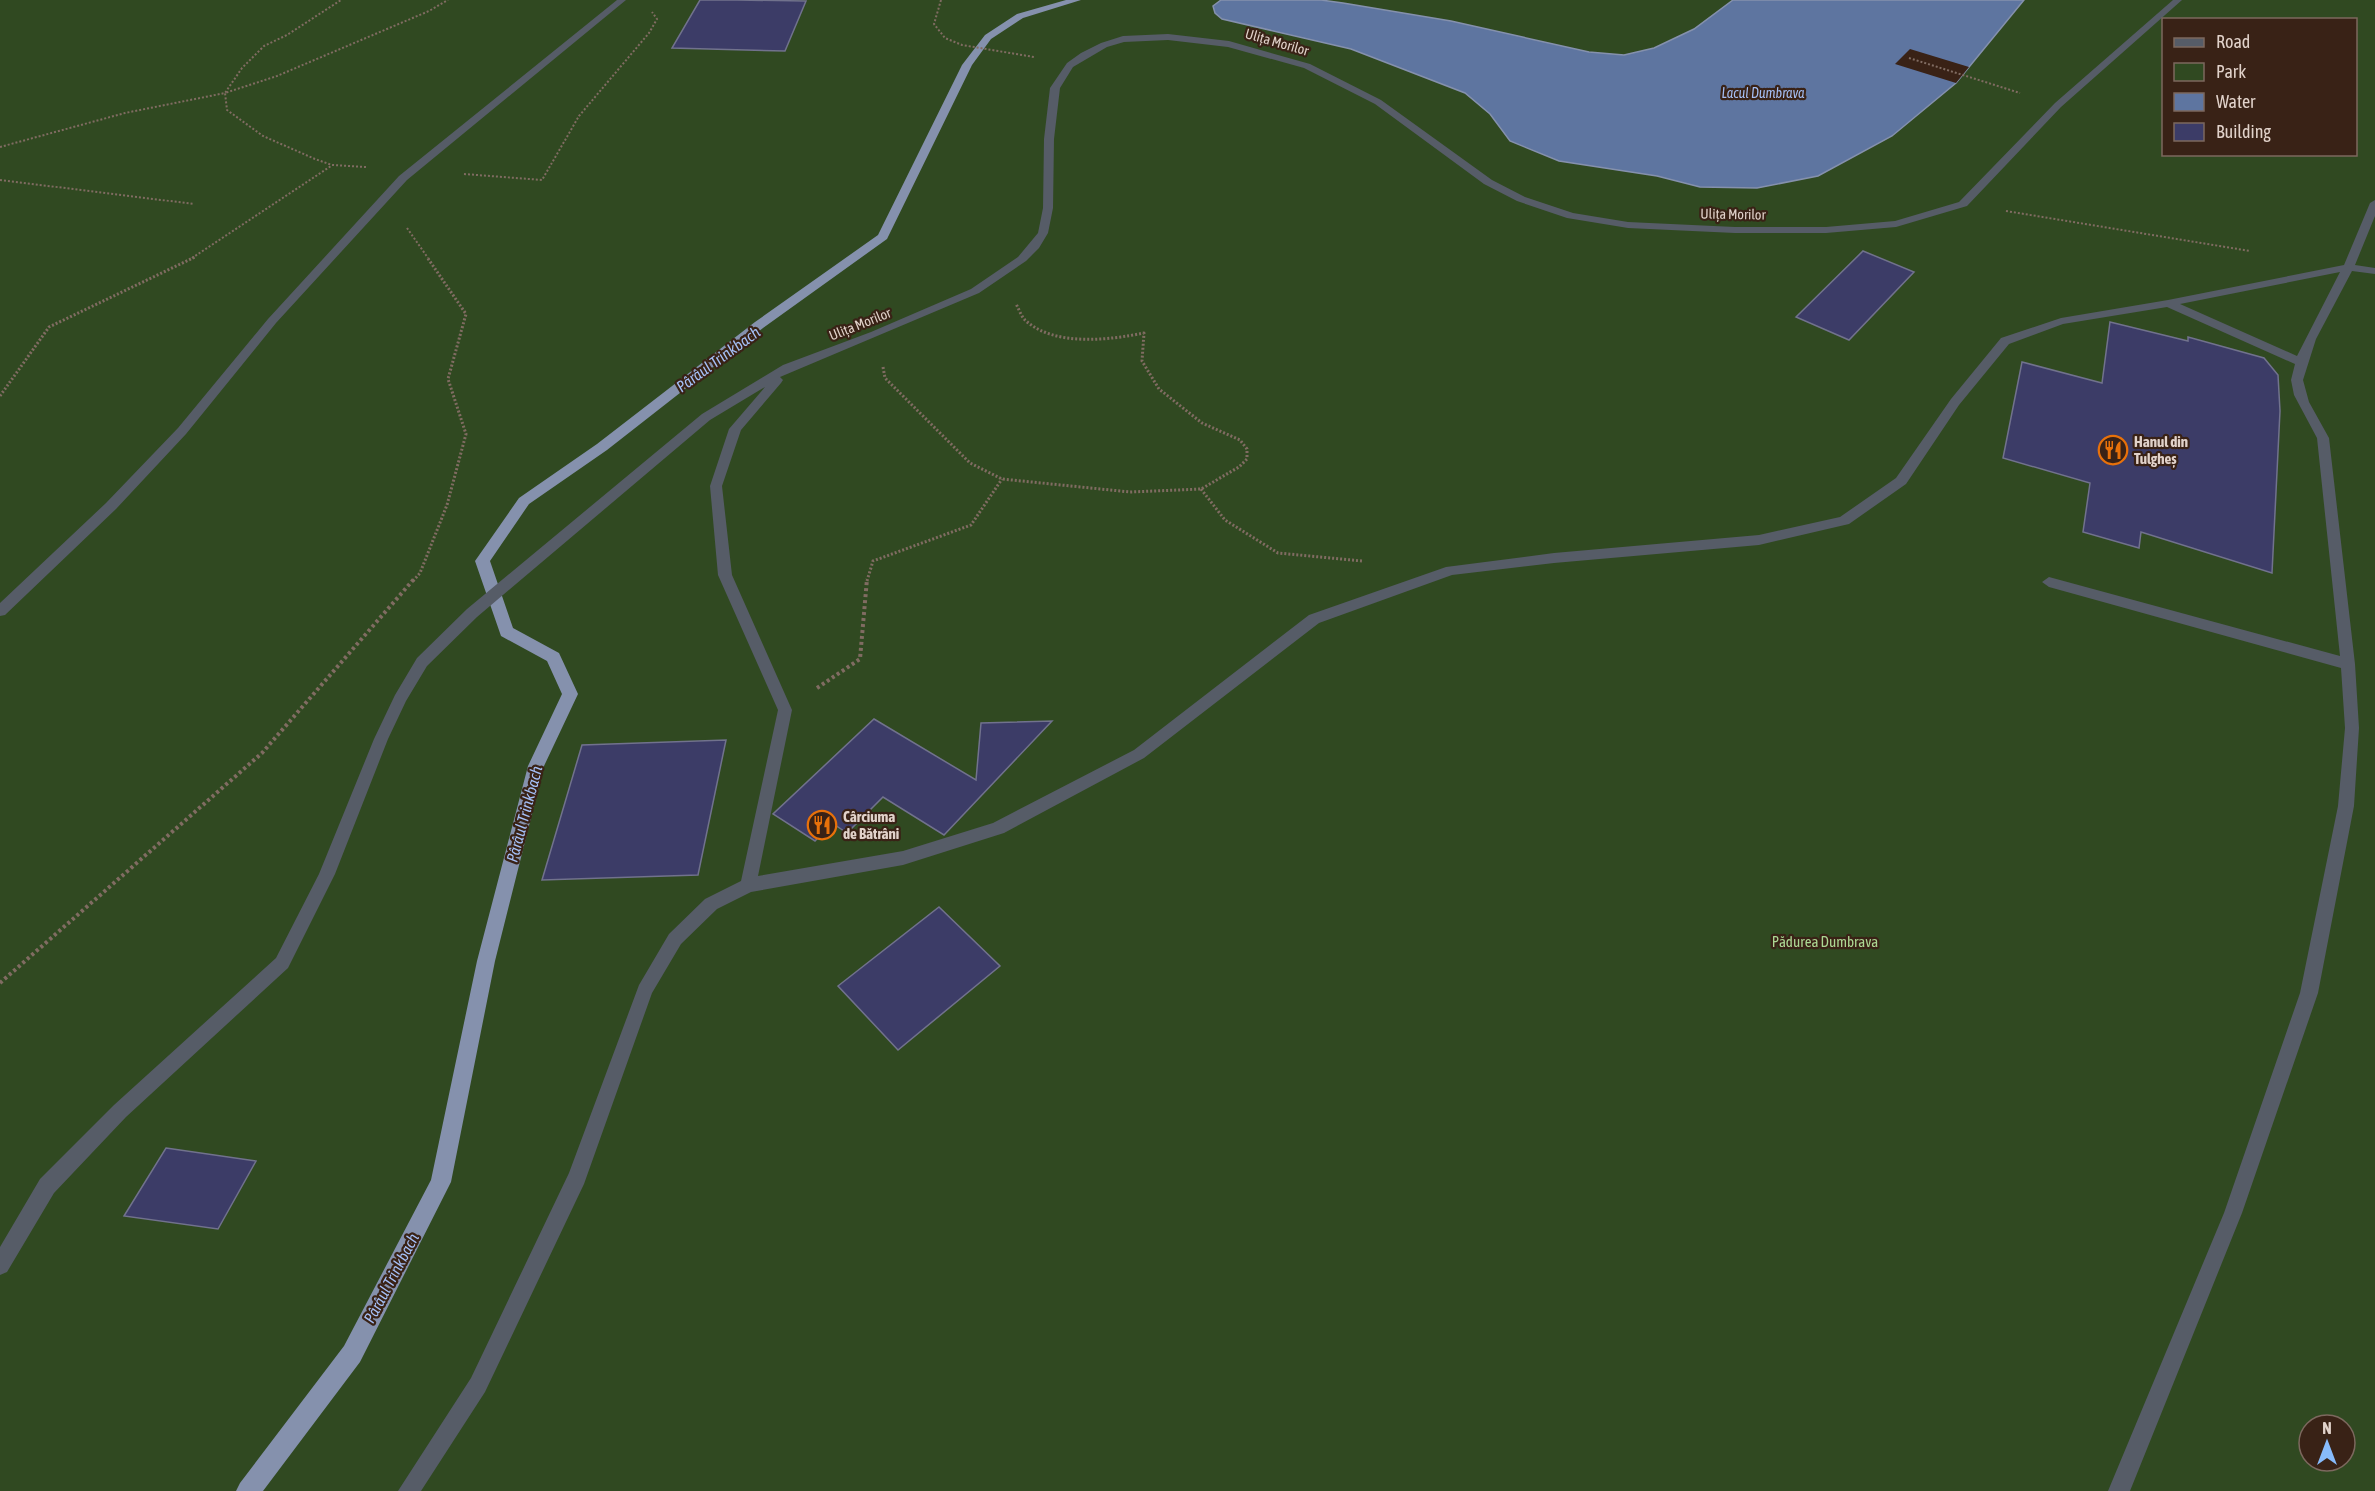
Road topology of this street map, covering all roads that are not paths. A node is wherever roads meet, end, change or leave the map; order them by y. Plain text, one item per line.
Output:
1 (622, 0) edge
2 (2178, 0) edge
3 (2375, 203) edge
4 (2348, 267) junction
5 (2375, 271) edge
6 (2168, 303) junction
7 (2301, 362) junction
8 (787, 368) junction
9 (2049, 582) dead end
10 (0, 611) edge
11 (2348, 664) junction
12 (748, 885) junction
13 (0, 1265) edge
14 (409, 1491) edge
15 (2119, 1491) edge

1 - 10 lane
2 - 8 lane, Ulița Morilor
3 - 4 lane
4 - 5 lane
4 - 6 lane
4 - 7 lane
6 - 7 lane
6 - 12 lane
7 - 11 lane
8 - 12 lane
8 - 13 lane, Ulița Morilor
9 - 11 lane
11 - 15 lane
12 - 14 lane

